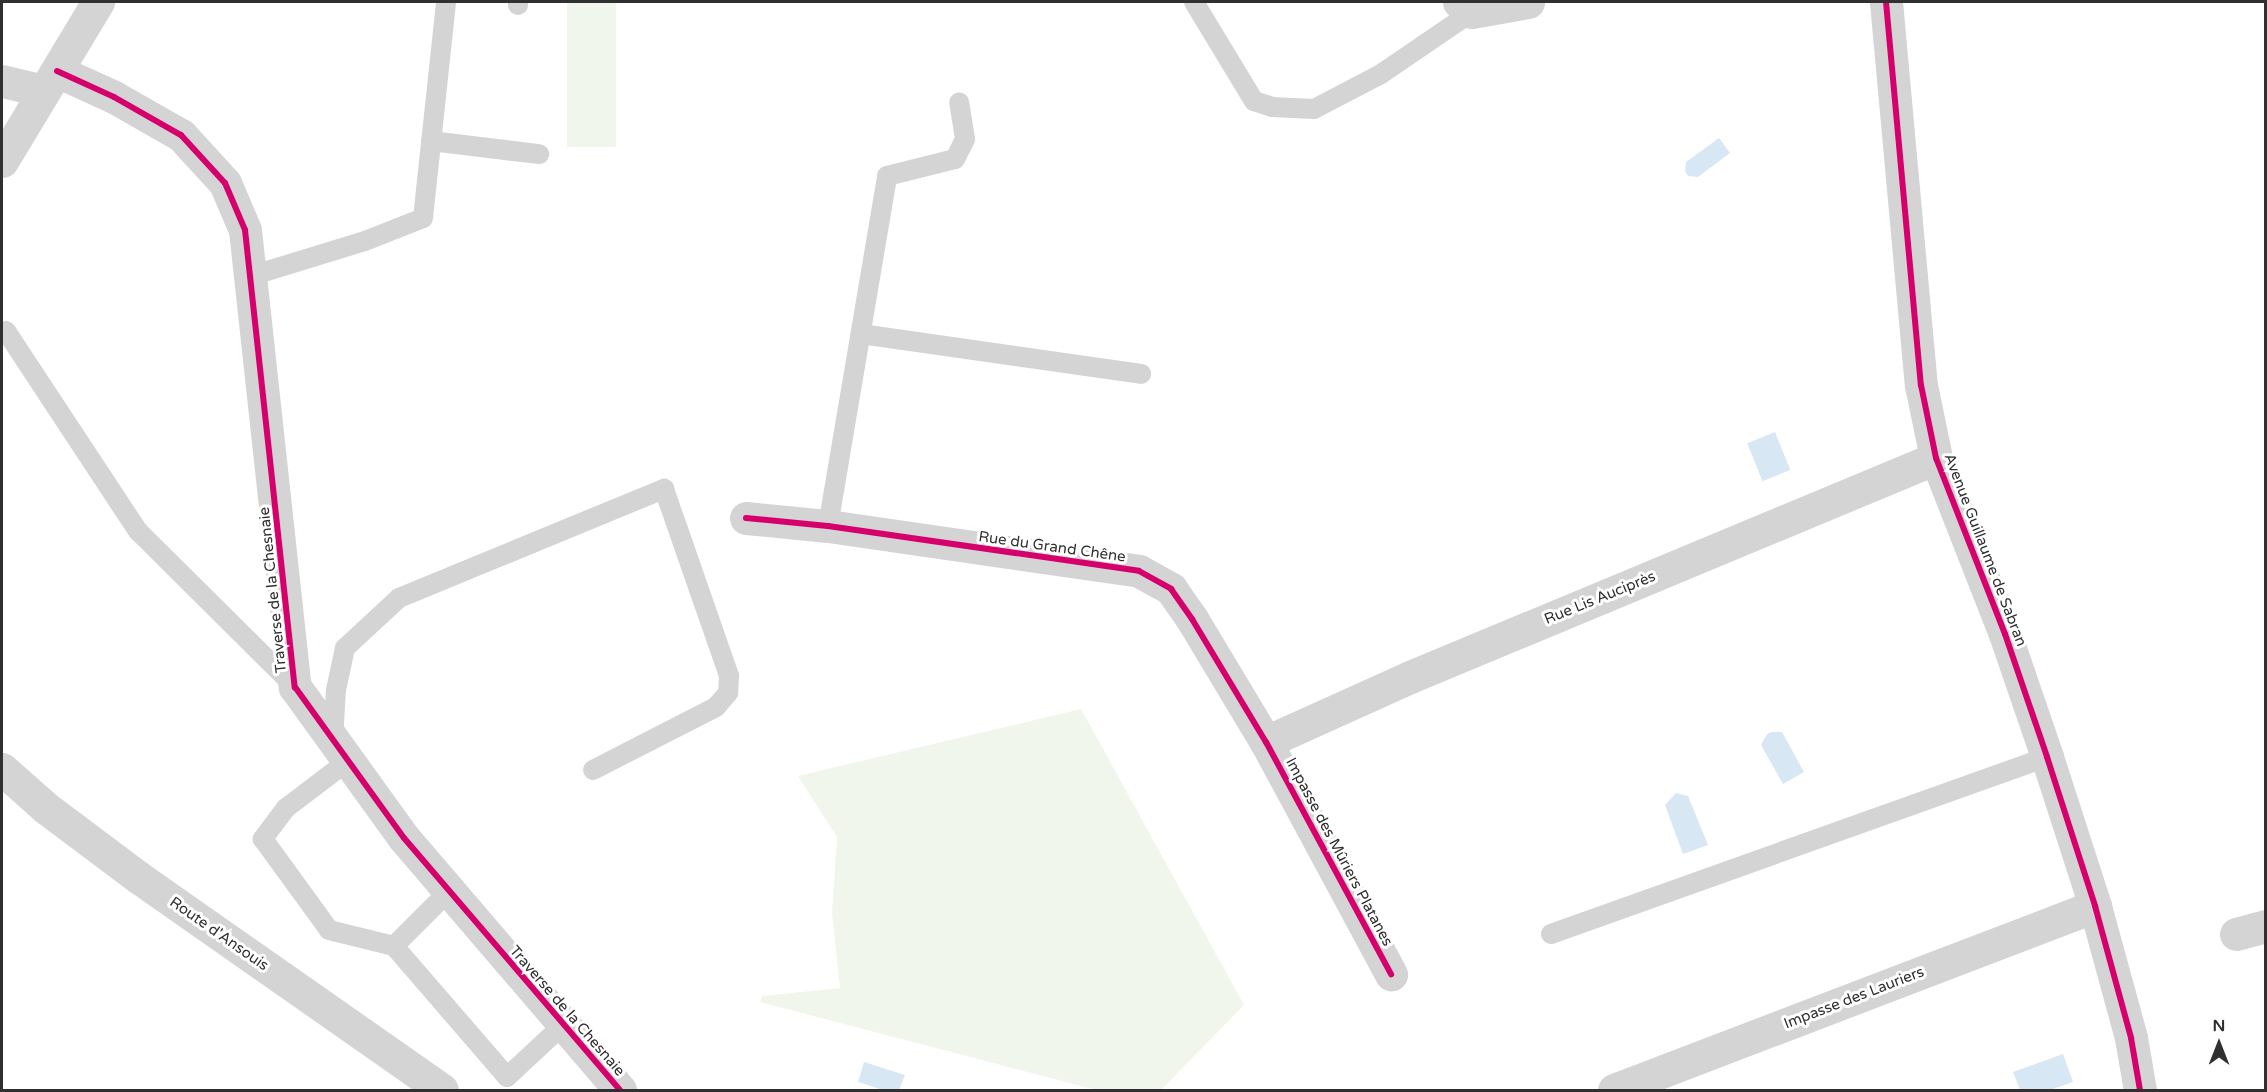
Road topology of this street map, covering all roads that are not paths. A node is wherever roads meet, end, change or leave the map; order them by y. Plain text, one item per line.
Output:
1 (98, 2) edge
2 (446, 2) edge
3 (1194, 2) edge
4 (1528, 2) edge
5 (1886, 2) edge
6 (1465, 7) edge
7 (2, 81) edge
8 (51, 81) junction
9 (958, 102) dead end
10 (431, 141) junction
11 (539, 154) dead end
12 (2, 161) edge
13 (251, 276) junction
14 (6, 331) dead end
15 (861, 334) junction
16 (1141, 374) dead end
17 (1936, 458) junction
18 (746, 518) dead end
19 (828, 526) junction
20 (295, 687) junction
21 (1266, 742) junction
22 (340, 750) junction
23 (2047, 757) junction
24 (2, 769) edge
25 (593, 770) dead end
26 (449, 891) junction
27 (2095, 906) junction
28 (1551, 934) dead end
29 (394, 945) junction
30 (1391, 974) dead end
31 (563, 1025) junction
32 (391, 1056) junction
33 (412, 1090) edge
34 (442, 1090) edge
35 (620, 1090) edge
36 (1614, 1090) edge
37 (2140, 1090) edge

1 - 8 street
2 - 10 lane
3 - 6 lane
4 - 6 street
5 - 17 street, Avenue Guillaume de Sabran
7 - 8 street, Traverse de la Chesnaie
8 - 12 street
8 - 13 street, Traverse de la Chesnaie
9 - 15 lane
10 - 11 lane
10 - 13 lane
13 - 20 street, Traverse de la Chesnaie
14 - 20 lane
15 - 16 lane
15 - 19 lane
17 - 21 street, Rue Lis Auciprès
17 - 23 street, Avenue Guillaume de Sabran
18 - 19 street, Rue du Grand Chêne
19 - 21 street, Rue du Grand Chêne
20 - 22 street, Traverse de la Chesnaie
21 - 30 street, Impasse des Mûriers Platanes
22 - 25 lane
22 - 26 street, Traverse de la Chesnaie
22 - 29 lane
23 - 27 street, Avenue Guillaume de Sabran
23 - 28 lane
24 - 32 street, Route d'Ansouis
26 - 29 lane
26 - 31 street, Traverse de la Chesnaie
27 - 36 street, Impasse des Lauriers
27 - 37 street, Avenue Guillaume de Sabran
29 - 31 lane
31 - 35 street, Traverse de la Chesnaie
32 - 33 street
32 - 34 street, Route d'Ansouis

